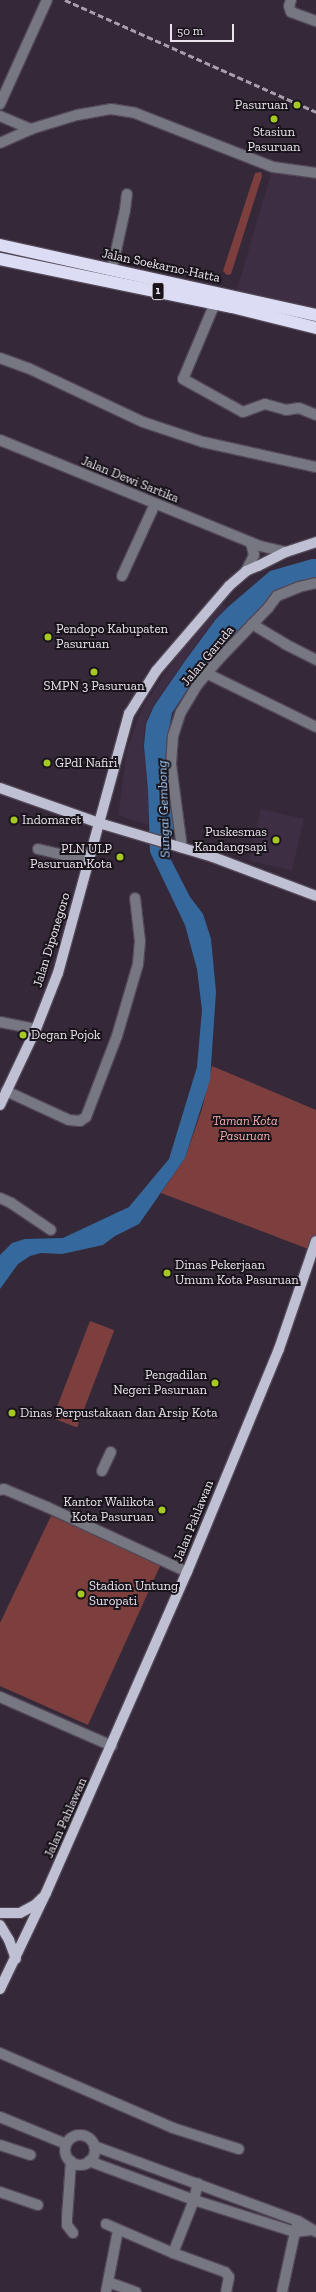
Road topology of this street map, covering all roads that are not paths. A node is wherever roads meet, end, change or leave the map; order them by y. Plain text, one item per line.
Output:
1 (46, 0) edge
2 (291, 0) edge
3 (316, 22) edge
4 (0, 104) edge
5 (0, 116) edge
6 (31, 129) junction
7 (0, 142) edge
8 (316, 173) edge
9 (127, 194) dead end
10 (0, 245) edge
11 (0, 259) edge
12 (112, 269) junction
13 (215, 303) junction
14 (316, 315) edge
15 (316, 328) edge
16 (0, 358) edge
17 (316, 415) edge
18 (0, 440) edge
19 (316, 467) edge
20 (155, 504) junction
21 (316, 542) edge
22 (251, 543) junction
23 (286, 552) junction
24 (246, 572) junction
25 (122, 576) dead end
26 (316, 583) edge
27 (252, 624) junction
28 (316, 660) edge
29 (208, 674) junction
30 (316, 727) edge
31 (0, 788) edge
32 (99, 823) junction
33 (179, 847) junction
34 (38, 849) dead end
35 (89, 861) junction
36 (316, 896) edge
37 (135, 898) dead end
38 (0, 1022) edge
39 (36, 1029) junction
40 (6, 1091) junction
41 (0, 1105) edge
42 (0, 1198) edge
43 (51, 1230) dead end
44 (316, 1241) edge
45 (110, 1452) dead end
46 (102, 1471) dead end
47 (0, 1490) edge
48 (187, 1572) junction
49 (0, 1697) edge
50 (112, 1746) junction
51 (46, 1893) junction
52 (0, 1913) edge
53 (0, 1925) edge
54 (16, 1959) junction
55 (0, 1989) edge
56 (0, 2053) edge
57 (0, 2117) edge
58 (66, 2144) junction
59 (0, 2145) edge
60 (94, 2146) junction
61 (238, 2148) dead end
62 (30, 2155) dead end
63 (71, 2161) junction
64 (89, 2161) junction
65 (198, 2184) junction
66 (0, 2192) edge
67 (194, 2200) junction
68 (38, 2205) dead end
69 (298, 2221) junction
70 (106, 2224) dead end
71 (118, 2230) junction
72 (314, 2231) edge
73 (295, 2232) junction
74 (73, 2233) dead end
75 (173, 2253) junction
76 (107, 2287) edge
77 (136, 2292) edge
78 (226, 2292) edge
79 (282, 2292) edge

1 - 4 street
2 - 3 street
5 - 6 street
6 - 7 street
6 - 8 street
9 - 12 street
10 - 12 highway, Jalan Soekarno-Hatta / 1
11 - 13 highway, Jalan Soekarno-Hatta / 1
12 - 14 highway, Jalan Soekarno-Hatta / 1
13 - 15 highway, Jalan Soekarno-Hatta / 1
13 - 17 street
16 - 19 street
18 - 20 street, Jalan Dewi Sartika
20 - 22 street, Jalan Dewi Sartika
20 - 25 street
21 - 23 main road, Jalan Diponegoro
22 - 23 street, Jalan Dewi Sartika
22 - 24 street
23 - 24 main road, Jalan Diponegoro
24 - 32 main road, Jalan Diponegoro
26 - 27 street, Jalan Garuda
27 - 28 street
27 - 29 street, Jalan Garuda
29 - 30 street
29 - 33 street, Jalan Garuda
31 - 32 main road
32 - 33 main road
32 - 35 main road, Jalan Diponegoro
33 - 36 main road
34 - 35 street
35 - 39 main road, Jalan Diponegoro
37 - 40 street
38 - 39 street
39 - 40 main road, Jalan Diponegoro
40 - 41 main road, Jalan Diponegoro
42 - 43 street
44 - 48 main road, Jalan Pahlawan
45 - 46 street
47 - 48 street
48 - 50 main road, Jalan Pahlawan
49 - 50 street
50 - 51 main road, Jalan Pahlawan
51 - 52 main road
51 - 54 main road, Jalan Pahlawan
53 - 54 main road
54 - 55 main road, Jalan Pahlawan
56 - 61 street
57 - 58 street
58 - 60 street
58 - 63 street
59 - 62 street
60 - 64 street
60 - 65 street
63 - 64 street
63 - 74 street
64 - 67 street
65 - 67 street
65 - 69 street
66 - 68 street
67 - 73 street
67 - 75 street
69 - 72 street
69 - 73 street
70 - 71 street
71 - 75 street
71 - 76 street
72 - 73 street
73 - 79 street
75 - 78 street
76 - 77 street

